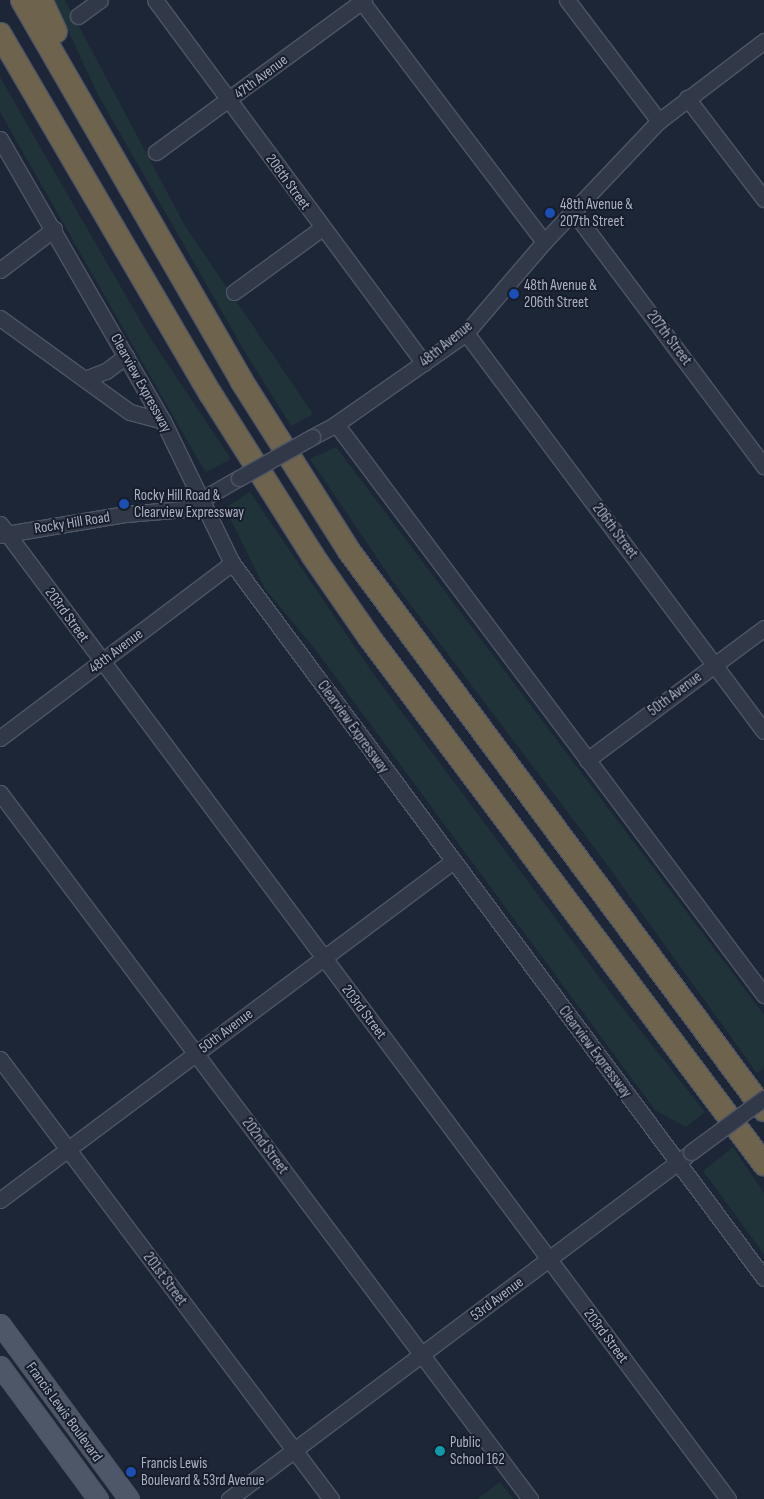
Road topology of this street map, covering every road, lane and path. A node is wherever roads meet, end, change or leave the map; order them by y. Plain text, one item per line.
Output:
1 (22, 0) edge
2 (41, 0) edge
3 (100, 0) edge
4 (155, 0) edge
5 (567, 0) edge
6 (363, 1) edge
7 (78, 16) dead end
8 (0, 34) edge
9 (0, 41) edge
10 (764, 42) edge
11 (22, 73) junction
12 (687, 98) junction
13 (229, 100) junction
14 (659, 121) junction
15 (0, 139) edge
16 (156, 152) dead end
17 (129, 181) junction
18 (764, 199) edge
19 (573, 211) junction
20 (54, 228) junction
21 (322, 228) junction
22 (544, 242) junction
23 (0, 270) edge
24 (234, 292) dead end
25 (0, 318) edge
26 (466, 333) junction
27 (126, 356) junction
28 (424, 363) junction
29 (85, 379) junction
30 (163, 422) junction
31 (336, 424) junction
32 (764, 466) edge
33 (202, 502) junction
34 (2, 531) edge
35 (232, 563) junction
36 (764, 628) edge
37 (101, 662) junction
38 (715, 665) junction
39 (764, 730) edge
40 (0, 738) edge
41 (587, 760) junction
42 (0, 793) edge
43 (452, 862) junction
44 (323, 958) junction
45 (764, 995) edge
46 (196, 1054) junction
47 (0, 1059) edge
48 (764, 1098) edge
49 (764, 1110) edge
50 (68, 1150) junction
51 (678, 1161) junction
52 (764, 1164) edge
53 (0, 1200) edge
54 (549, 1260) junction
55 (764, 1278) edge
56 (0, 1324) edge
57 (422, 1356) junction
58 (0, 1366) edge
59 (294, 1451) junction
60 (98, 1499) edge
61 (129, 1499) edge
62 (230, 1499) edge
63 (331, 1499) edge
64 (530, 1499) edge
65 (728, 1499) edge

1 - 17 highway
2 - 17 highway
3 - 7 street
4 - 13 street, 206th Street
5 - 14 street
6 - 13 street, 47th Avenue
6 - 22 street
8 - 11 highway
9 - 11 highway
10 - 12 street, 48th Avenue
11 - 52 highway
12 - 14 street, 48th Avenue
12 - 18 street
13 - 16 street, 47th Avenue
13 - 21 street, 206th Street
14 - 19 street, 48th Avenue
15 - 20 street, Clearview Expressway
17 - 49 highway
19 - 22 street, 48th Avenue
19 - 32 street, 207th Street
20 - 23 street
20 - 27 street, Clearview Expressway
21 - 24 street
21 - 28 street, 206th Street
22 - 26 street, 48th Avenue
25 - 29 street
26 - 28 street, 48th Avenue
26 - 38 street, 206th Street
27 - 29 street
27 - 30 street, Clearview Expressway
28 - 31 street, 48th Avenue
29 - 30 street
30 - 33 street, Clearview Expressway
31 - 33 street, 48th Avenue, bridge
31 - 41 street
33 - 34 street, Rocky Hill Road
33 - 35 street, Clearview Expressway
34 - 37 street, 203rd Street
35 - 37 street, 48th Avenue
35 - 43 street, Clearview Expressway
36 - 38 street, 50th Avenue
37 - 40 street, 48th Avenue
37 - 44 street, 203rd Street
38 - 39 street, 206th Street
38 - 41 street, 50th Avenue
41 - 45 street
42 - 46 street, 202nd Street
43 - 44 street, 50th Avenue
43 - 51 street, Clearview Expressway
44 - 46 street, 50th Avenue
44 - 54 street, 203rd Street
46 - 50 street, 50th Avenue
46 - 57 street, 202nd Street
47 - 50 street, 201st Street
48 - 51 street, 53rd Avenue, bridge
50 - 53 street, 50th Avenue
50 - 59 street, 201st Street
51 - 54 street, 53rd Avenue
51 - 55 street, Clearview Expressway
54 - 57 street, 53rd Avenue
54 - 65 street, 203rd Street
56 - 61 main road, Francis Lewis Boulevard
57 - 59 street, 53rd Avenue
57 - 64 street, 202nd Street
58 - 60 main road, Francis Lewis Boulevard
59 - 62 street, 53rd Avenue
59 - 63 street, 201st Street

